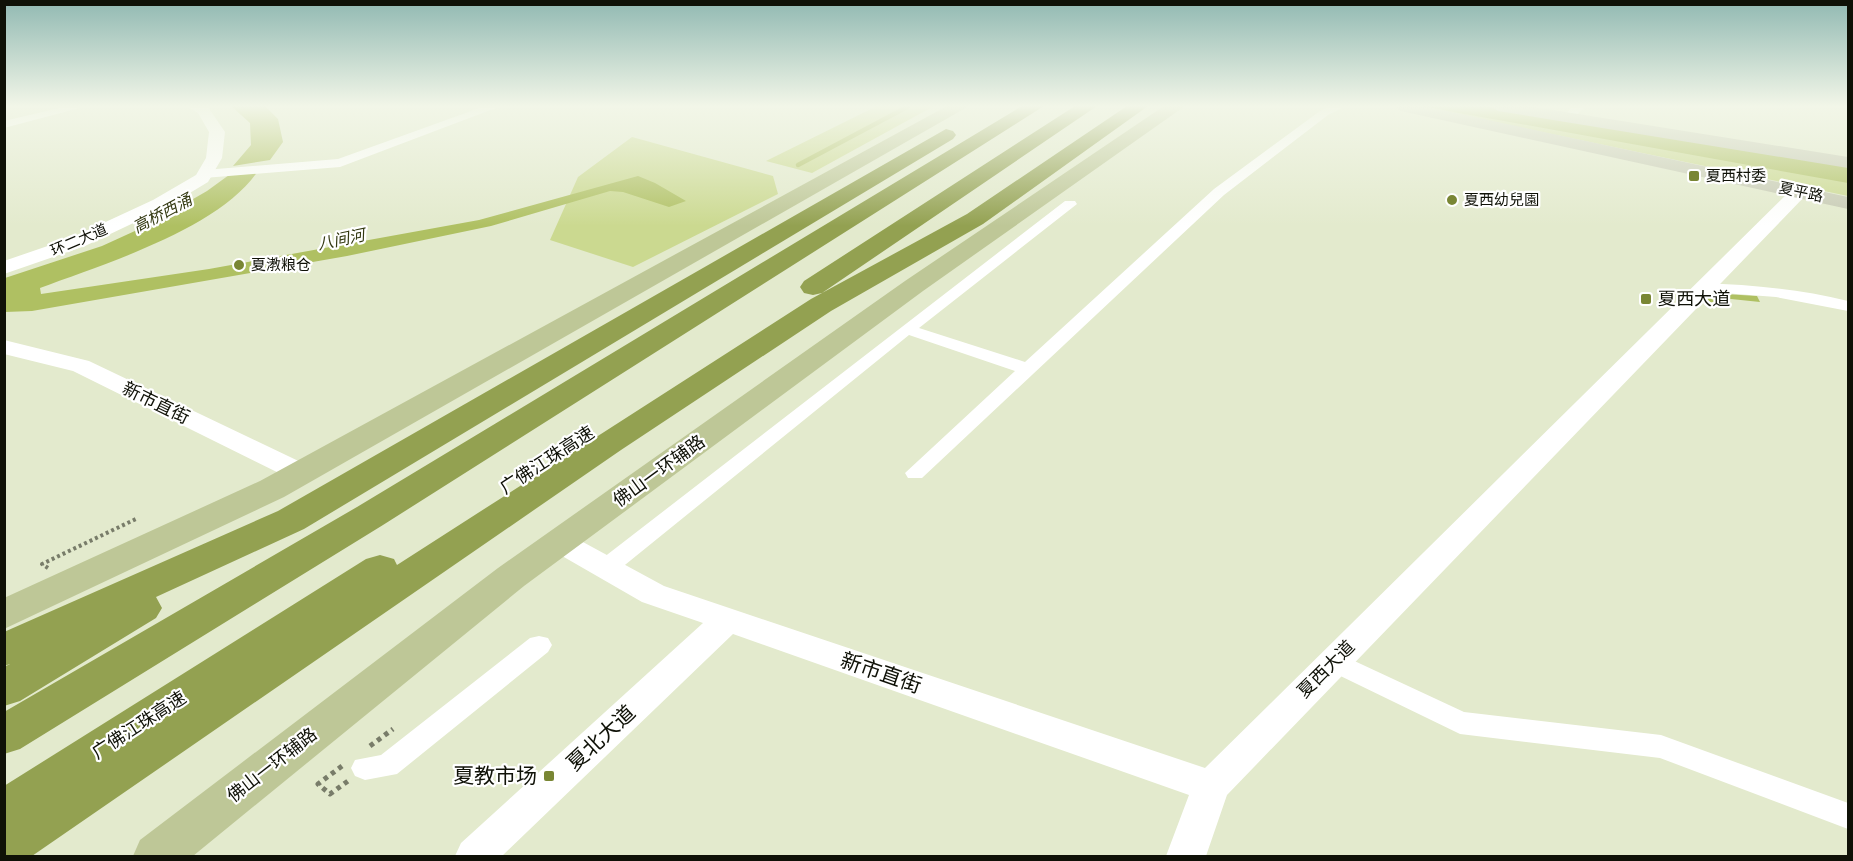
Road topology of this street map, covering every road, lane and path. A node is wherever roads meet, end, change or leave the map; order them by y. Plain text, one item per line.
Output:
1 (215, 146) edge
2 (386, 146) edge
3 (906, 146) edge
4 (912, 146) edge
5 (970, 146) edge
6 (1026, 146) edge
7 (1048, 146) edge
8 (1081, 146) edge
9 (1118, 146) edge
10 (1280, 146) edge
11 (1587, 146) edge
12 (1758, 146) edge
13 (1848, 163) edge
14 (204, 174) junction
15 (1799, 192) junction
16 (1848, 203) edge
17 (1070, 204) dead end
18 (4, 268) edge
19 (1703, 288) junction
20 (821, 305) junction
21 (1848, 306) edge
22 (907, 329) junction
23 (4, 347) edge
24 (1028, 369) junction
25 (302, 473) junction
26 (915, 473) dead end
27 (291, 520) junction
28 (560, 542) junction
29 (607, 567) junction
30 (4, 615) edge
31 (727, 620) junction
32 (539, 645) dead end
33 (4, 650) edge
34 (1333, 662) junction
35 (4, 688) edge
36 (4, 735) edge
37 (365, 768) dead end
38 (1210, 786) junction
39 (4, 813) edge
40 (1848, 816) edge
41 (4, 847) edge
42 (157, 856) edge
43 (475, 856) edge
44 (1186, 856) edge

1 - 14 street
2 - 14 street
3 - 25 main road
4 - 27 highway
5 - 36 highway
6 - 39 highway, 广佛江珠高速
7 - 20 highway
8 - 20 highway
9 - 28 main road, 佛山一环辅路
10 - 24 street
11 - 15 main road, 夏平路
12 - 13 main road
14 - 18 street, 环二大道
15 - 16 main road, 夏平路
15 - 19 street, 夏西大道
17 - 22 street
19 - 21 street
19 - 34 street, 夏西大道
20 - 41 highway
22 - 24 street
22 - 29 street
23 - 25 street, 新市直街
24 - 26 street
25 - 30 main road
27 - 33 highway
27 - 35 highway
28 - 29 street, 新市直街
28 - 42 main road, 佛山一环辅路
29 - 31 street, 新市直街
31 - 38 street, 新市直街
31 - 43 street, 夏北大道
32 - 37 street
34 - 38 street, 夏西大道
34 - 40 street
38 - 44 street, 夏西大道

